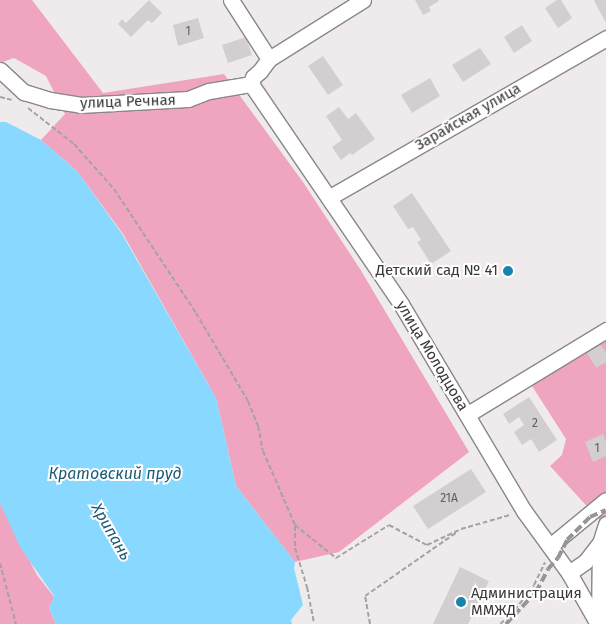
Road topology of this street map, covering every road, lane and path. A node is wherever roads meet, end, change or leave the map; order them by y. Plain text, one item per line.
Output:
1 (230, 0) edge
2 (363, 0) edge
3 (606, 38) edge
4 (268, 58) junction
5 (0, 70) edge
6 (254, 89) junction
7 (0, 97) edge
8 (18, 103) dead end
9 (27, 108) dead end
10 (330, 197) junction
11 (606, 330) edge
12 (468, 414) junction
13 (606, 500) edge
14 (524, 511) junction
15 (606, 524) edge
16 (295, 525) junction
17 (461, 529) junction
18 (600, 543) junction
19 (552, 548) junction
20 (0, 563) edge
21 (569, 573) junction
22 (16, 624) edge
23 (314, 624) edge
24 (370, 624) edge
25 (500, 624) edge
26 (598, 624) edge

1 - 4 street
2 - 4 street
3 - 10 street, Зарайская улица
4 - 6 street
5 - 6 street, улица Речная
6 - 10 street, улица Молодцова
7 - 8 path
9 - 16 path
10 - 12 street, улица Молодцова
11 - 12 street
12 - 14 street, улица Молодцова
13 - 19 street
14 - 17 path
14 - 19 street, улица Молодцова
15 - 18 street
16 - 17 path
16 - 23 path
17 - 24 path
18 - 21 street
18 - 26 street
19 - 21 street, улица Молодцова
19 - 25 path
20 - 22 path
21 - 26 street, улица Молодцова

